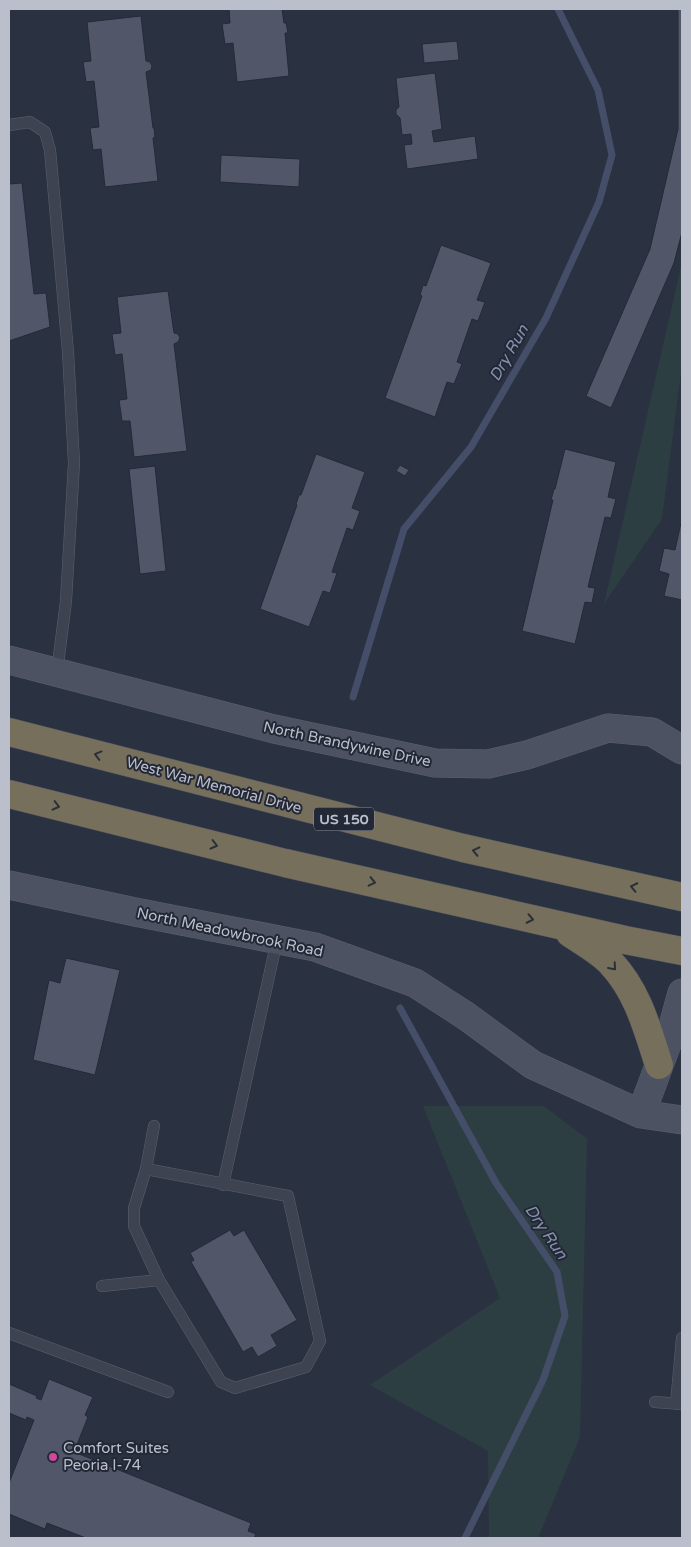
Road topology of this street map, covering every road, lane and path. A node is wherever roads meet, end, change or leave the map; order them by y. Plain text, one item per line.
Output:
1 (9, 125) edge
2 (9, 660) edge
3 (57, 672) junction
4 (9, 732) edge
5 (682, 750) edge
6 (9, 794) edge
7 (9, 885) edge
8 (682, 897) edge
9 (561, 926) junction
10 (277, 940) junction
11 (682, 951) edge
12 (682, 992) edge
13 (671, 1064) edge
14 (641, 1114) junction
15 (682, 1120) edge
16 (154, 1126) dead end
17 (146, 1169) junction
18 (223, 1185) junction
19 (160, 1280) junction
20 (102, 1286) dead end
21 (9, 1333) edge
22 (682, 1338) edge
23 (168, 1392) dead end
24 (654, 1402) dead end
25 (679, 1404) edge

1 - 3 lane
2 - 3 street, North Brandywine Drive
3 - 5 street, North Brandywine Drive
8 -> 4 highway, West War Memorial Drive / US 150
6 -> 9 highway
7 - 10 street, North Meadowbrook Road
9 - 11 highway
9 -> 13 highway
10 - 14 street, North Meadowbrook Road
10 - 18 lane
12 - 13 street
13 - 14 street
14 - 15 street, North Meadowbrook Road
16 - 17 lane
17 - 18 lane
17 - 19 lane
18 - 19 lane
19 - 20 lane
21 - 23 lane
22 - 25 lane
24 - 25 lane

